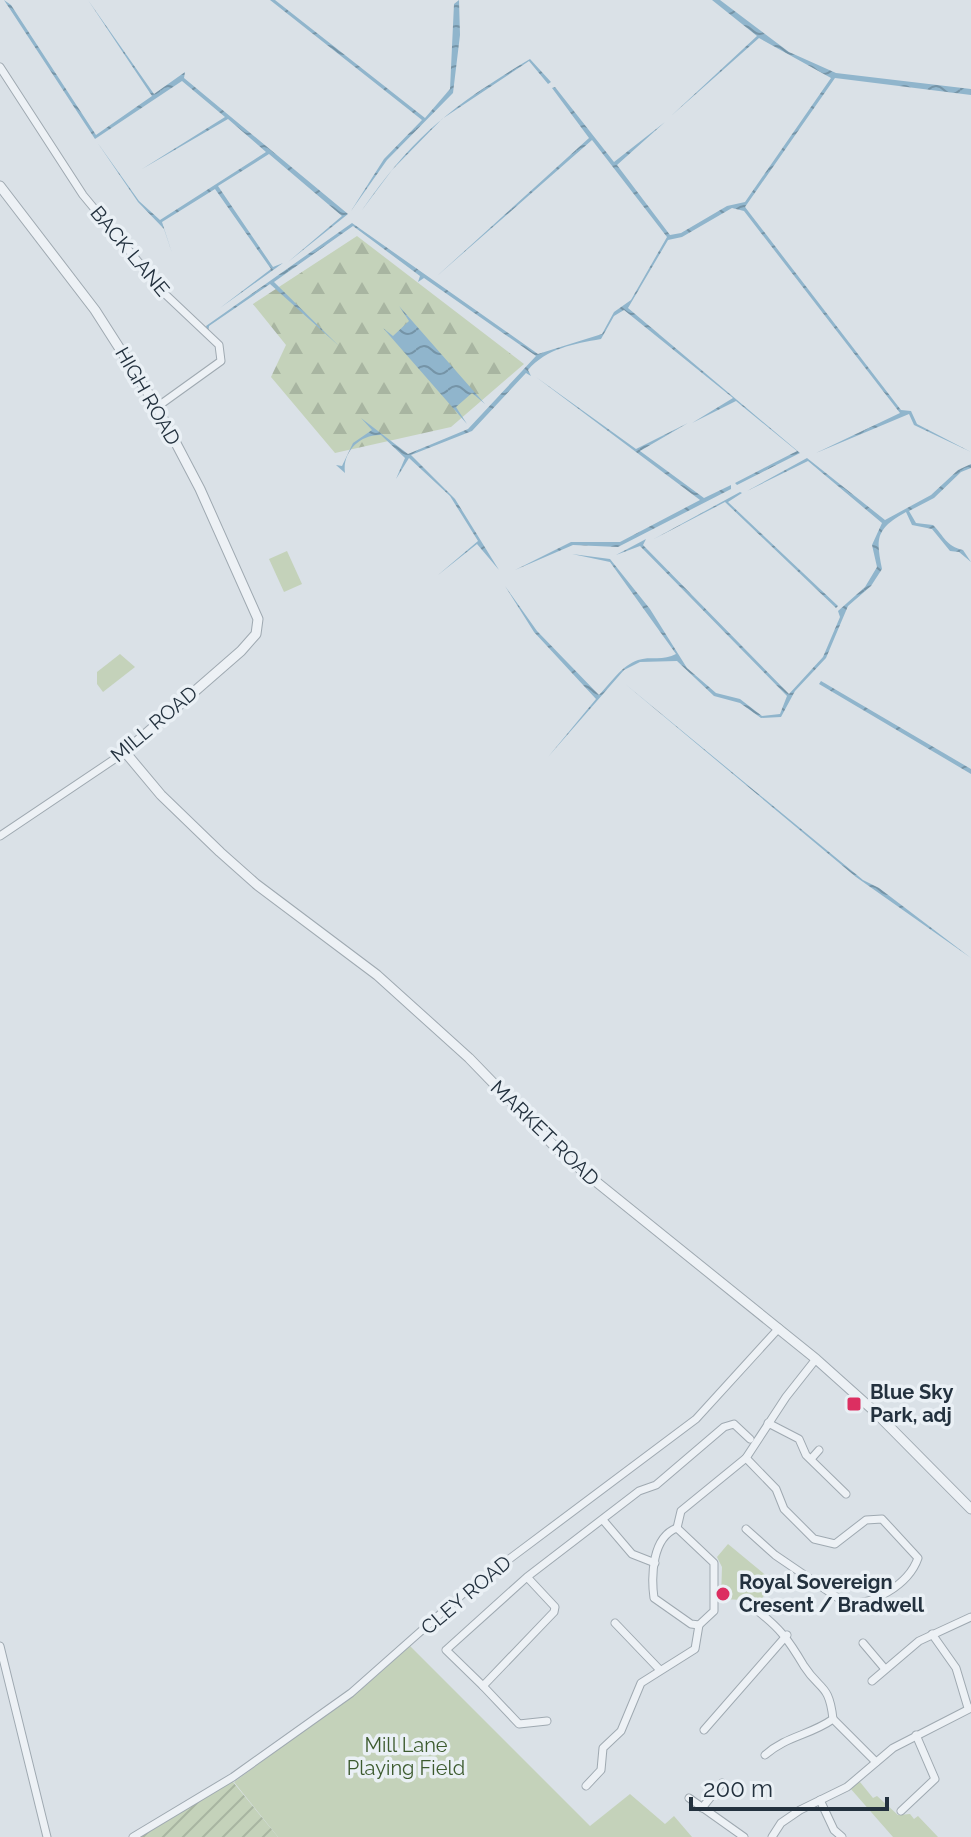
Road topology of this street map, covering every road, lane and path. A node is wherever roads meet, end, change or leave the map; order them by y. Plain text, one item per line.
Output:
1 (0, 67) edge
2 (0, 186) edge
3 (157, 407) junction
4 (258, 627) joint
5 (125, 752) junction
6 (0, 836) edge
7 (779, 1328) junction
8 (816, 1359) junction
9 (768, 1423) junction
10 (750, 1439) dead end
11 (819, 1450) dead end
12 (746, 1458) junction
13 (811, 1459) junction
14 (846, 1494) dead end
15 (971, 1509) edge
16 (603, 1520) junction
17 (677, 1528) junction
18 (746, 1529) dead end
19 (655, 1563) junction
20 (527, 1577) junction
21 (755, 1609) dead end
22 (971, 1617) edge
23 (615, 1623) dead end
24 (699, 1625) junction
25 (932, 1634) junction
26 (787, 1635) junction
27 (863, 1643) dead end
28 (0, 1646) edge
29 (885, 1669) junction
30 (660, 1670) junction
31 (872, 1681) dead end
32 (483, 1686) junction
33 (970, 1708) edge
34 (833, 1719) junction
35 (547, 1721) dead end
36 (519, 1724) junction
37 (704, 1730) dead end
38 (510, 1733) dead end
39 (916, 1735) junction
40 (765, 1755) dead end
41 (876, 1762) junction
42 (595, 1778) junction
43 (722, 1783) dead end
44 (586, 1786) dead end
45 (603, 1788) dead end
46 (689, 1798) dead end
47 (820, 1800) junction
48 (702, 1808) junction
49 (901, 1811) dead end
50 (47, 1837) edge
51 (133, 1837) edge
52 (744, 1837) edge
53 (772, 1837) edge
54 (842, 1837) edge

1 - 3 street, BACK LANE
2 - 3 street, HIGH ROAD
3 - 4 street, HIGH ROAD
4 - 5 street, MILL ROAD
5 - 6 street, MILL ROAD
5 - 7 street, MARKET ROAD
7 - 8 street, MARKET ROAD
7 - 51 street, CLEY ROAD
8 - 9 street
8 - 15 street, MARKET ROAD
9 - 12 street
9 - 13 street
10 - 16 street
11 - 13 street
12 - 17 street
12 - 18 street
13 - 14 street
16 - 19 street
16 - 20 street
17 - 19 street
17 - 24 street
19 - 24 street
20 - 32 street
20 - 32 street
21 - 26 street
22 - 25 street
23 - 30 street
24 - 30 street
25 - 29 street
25 - 33 street
26 - 34 street
26 - 37 street
27 - 29 street
28 - 50 street
29 - 31 street
30 - 42 street
32 - 36 street
33 - 39 street
34 - 40 street
34 - 41 street
35 - 36 street
36 - 38 street
39 - 41 street
39 - 49 street
41 - 47 street
42 - 44 street
42 - 45 street
43 - 48 street
46 - 48 street
47 - 53 street
47 - 54 street
48 - 52 street

